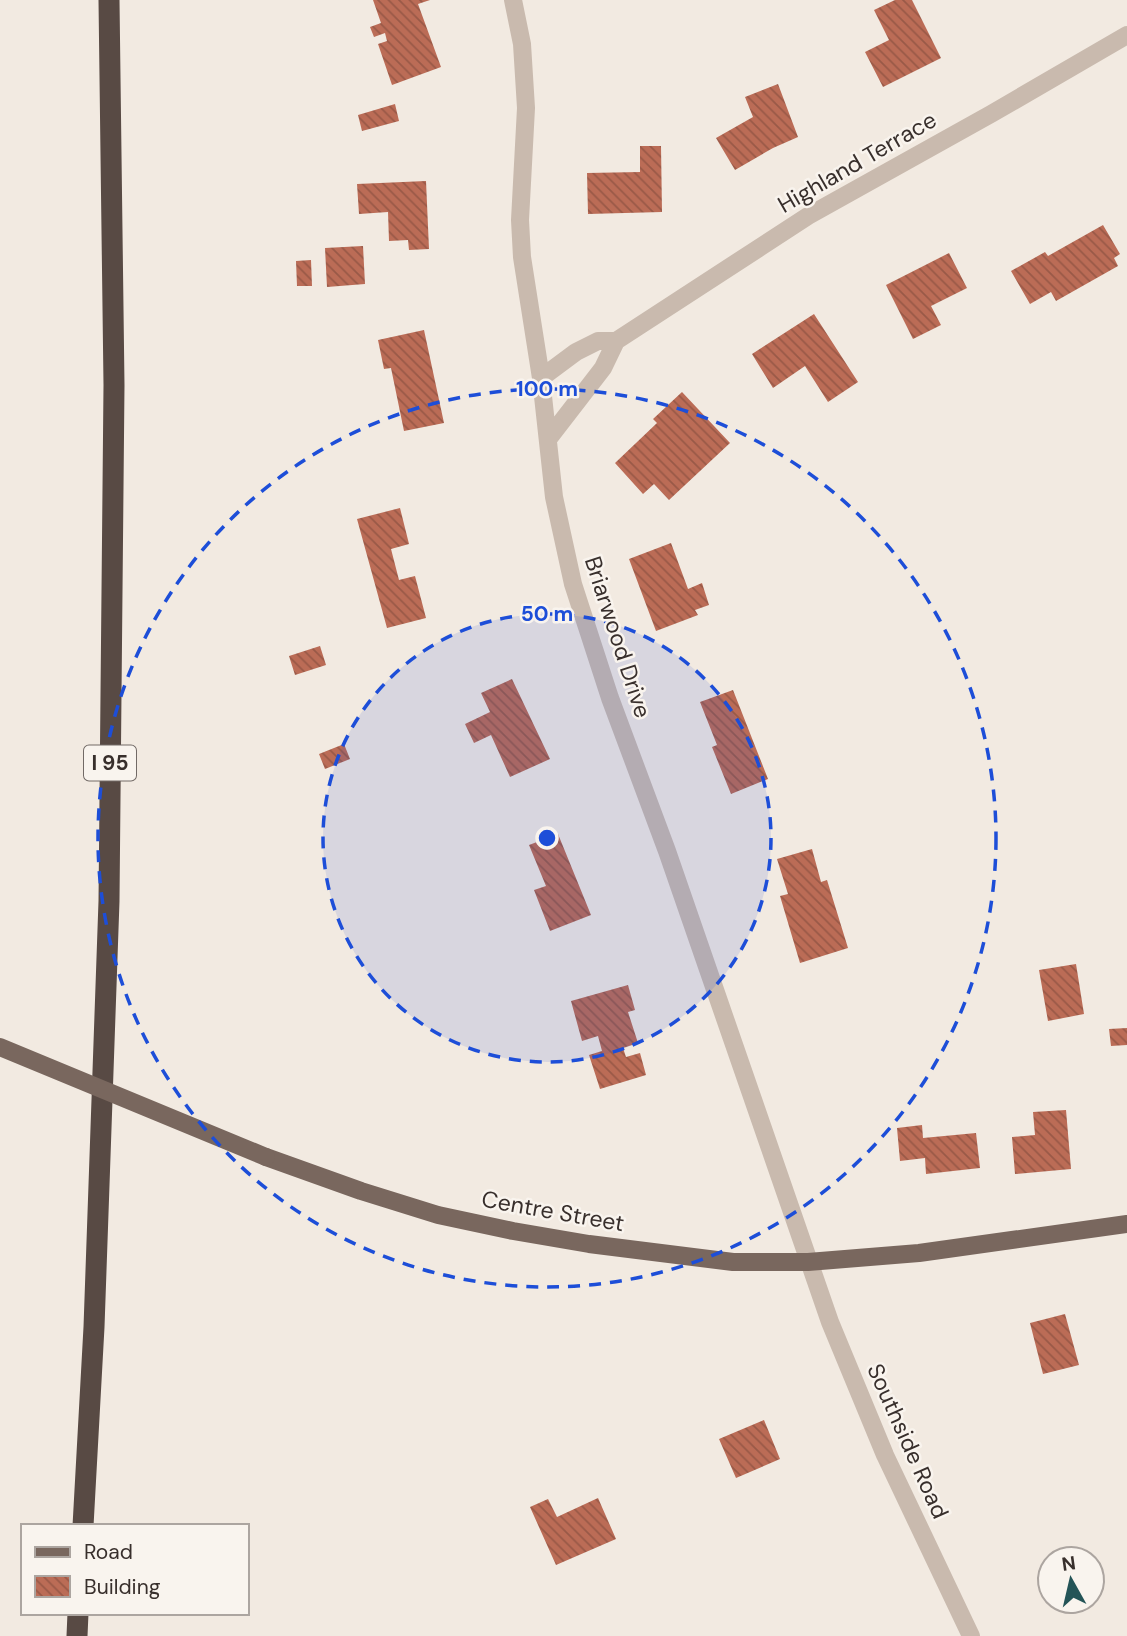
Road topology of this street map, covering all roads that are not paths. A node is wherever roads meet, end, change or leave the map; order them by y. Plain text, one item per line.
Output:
1 (109, 0) edge
2 (513, 0) edge
3 (1127, 35) edge
4 (616, 341) junction
5 (541, 378) junction
6 (549, 438) junction
7 (0, 1047) edge
8 (1127, 1224) edge
9 (808, 1262) junction
10 (83, 1524) edge
11 (78, 1615) edge
12 (77, 1636) edge
13 (971, 1636) edge

1 - 10 highway, I 95
2 - 5 street, Briarwood Drive
3 - 4 street, Highland Terrace
4 - 5 street, Highland Terrace
4 - 6 street, Highland Terrace
5 - 6 street, Briarwood Drive
6 - 9 street, Briarwood Drive
7 - 9 main road, Centre Street, bridge
8 - 9 main road, Centre Street
9 - 13 street, Southside Road
11 - 12 highway

